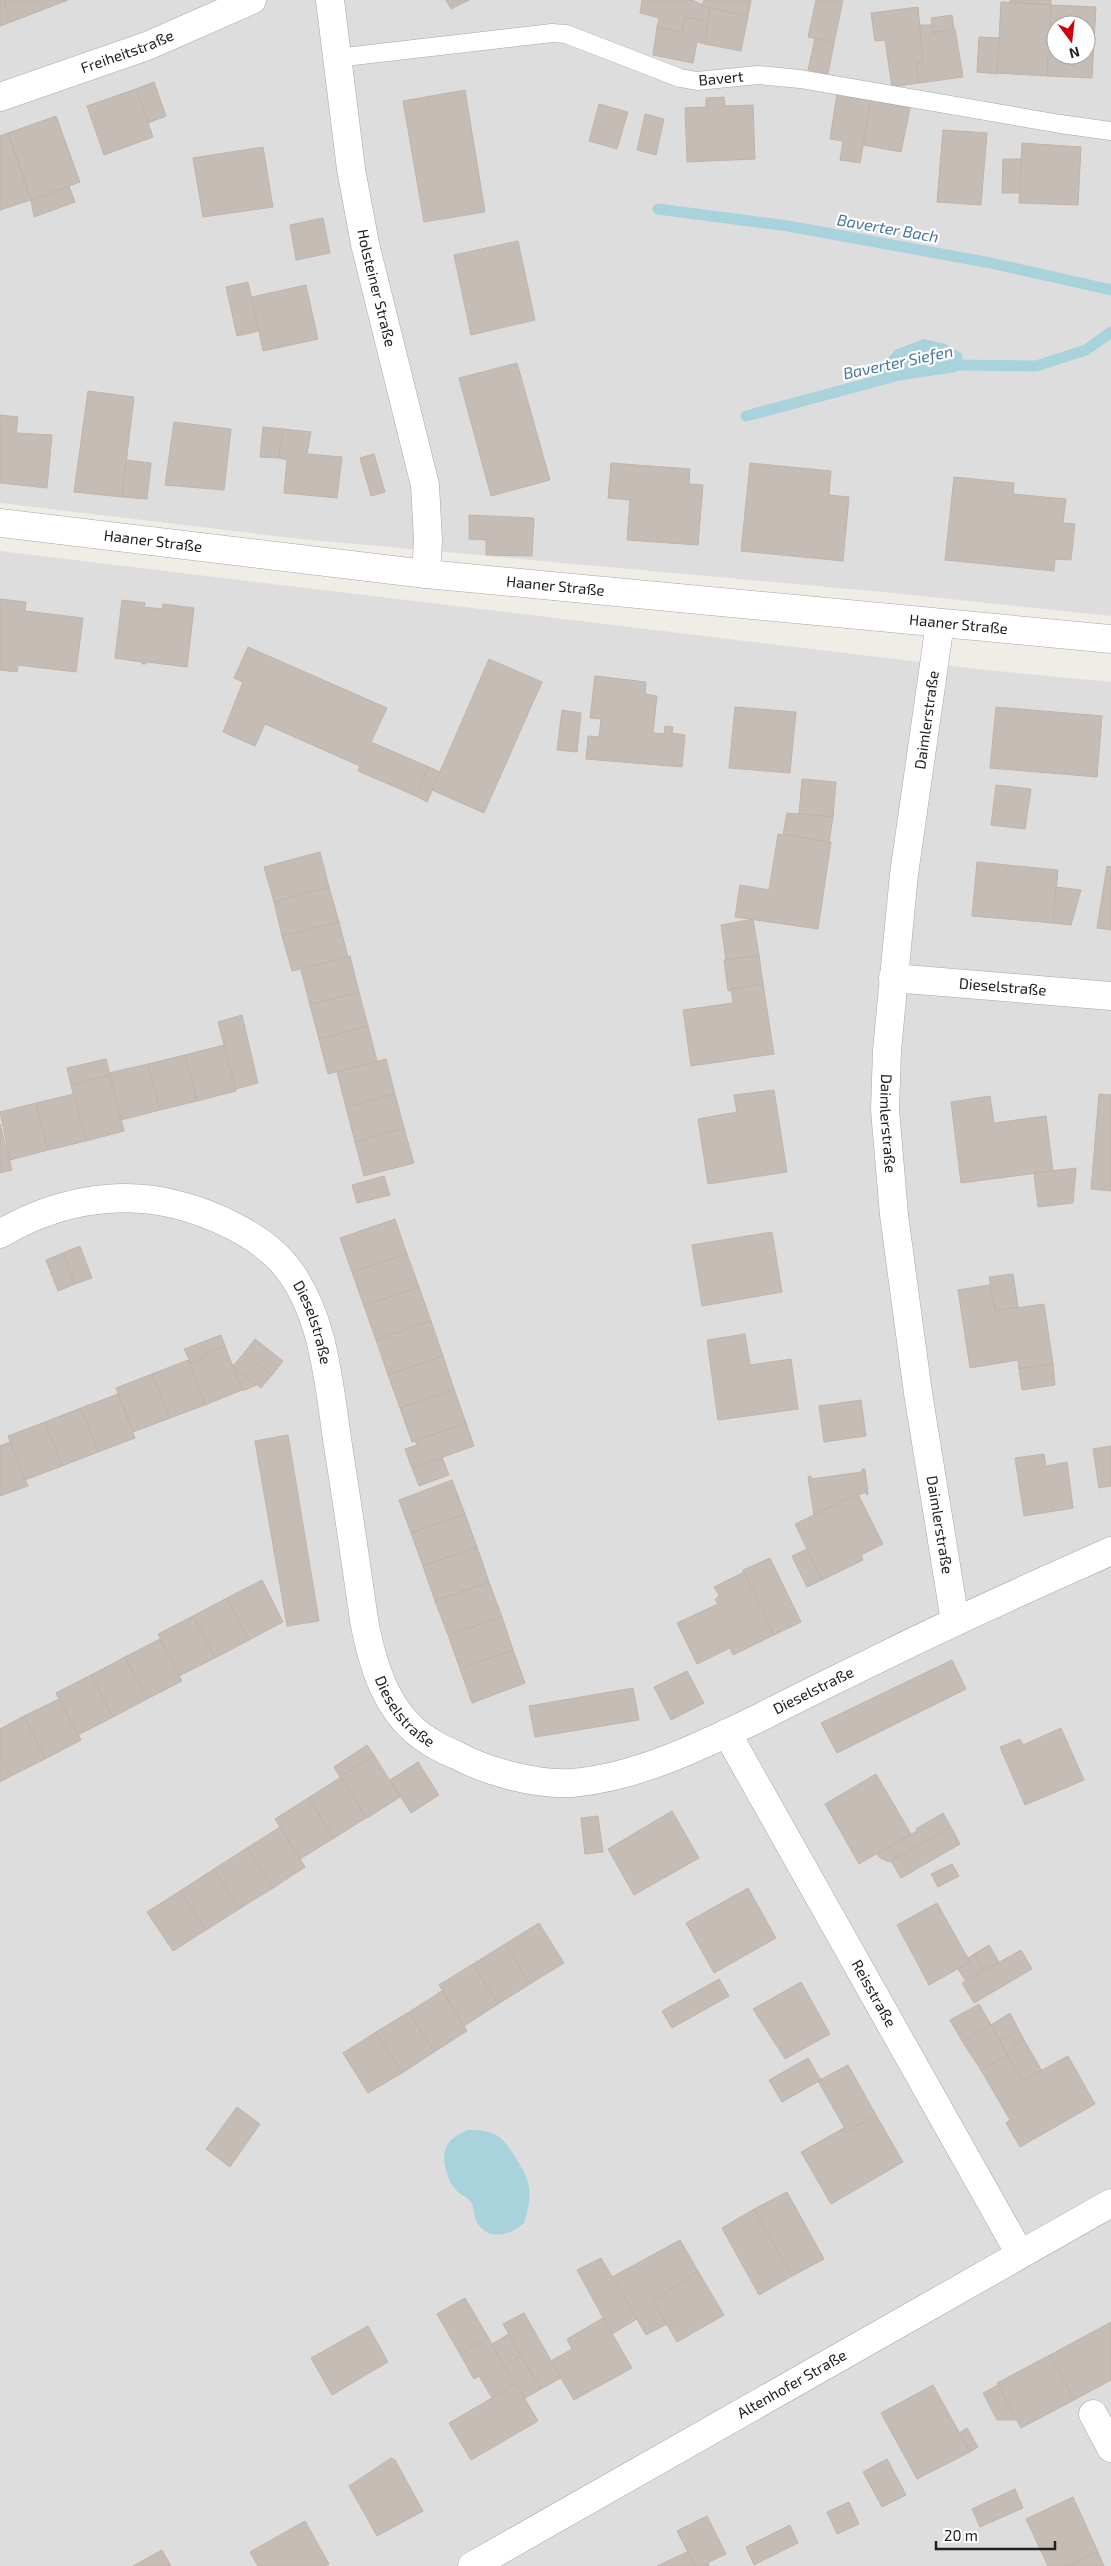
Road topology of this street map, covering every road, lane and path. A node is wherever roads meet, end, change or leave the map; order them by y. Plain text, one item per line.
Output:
1 (252, 0) edge
2 (330, 0) edge
3 (336, 58) junction
4 (0, 97) edge
5 (1111, 130) edge
6 (0, 523) edge
7 (426, 574) junction
8 (940, 623) junction
9 (1111, 639) edge
10 (893, 978) junction
11 (1111, 996) edge
12 (0, 1234) edge
13 (1111, 1551) edge
14 (955, 1621) junction
15 (728, 1733) junction
16 (1111, 2203) edge
17 (1020, 2254) junction
18 (1094, 2414) dead end
19 (1111, 2448) edge
20 (472, 2566) edge

1 - 4 street, Freiheitstraße
2 - 3 street, Holsteiner Straße
3 - 5 lane, Bavert
3 - 7 street, Holsteiner Straße
6 - 7 street, Haaner Straße
7 - 8 street, Haaner Straße
8 - 9 street, Haaner Straße
8 - 10 street, Daimlerstraße
10 - 11 street, Dieselstraße
10 - 14 street, Daimlerstraße
12 - 15 street, Dieselstraße
13 - 14 street, Dieselstraße
14 - 15 street, Dieselstraße
15 - 17 street, Reisstraße
16 - 17 street, Altenhofer Straße
17 - 20 street, Altenhofer Straße
18 - 19 street

